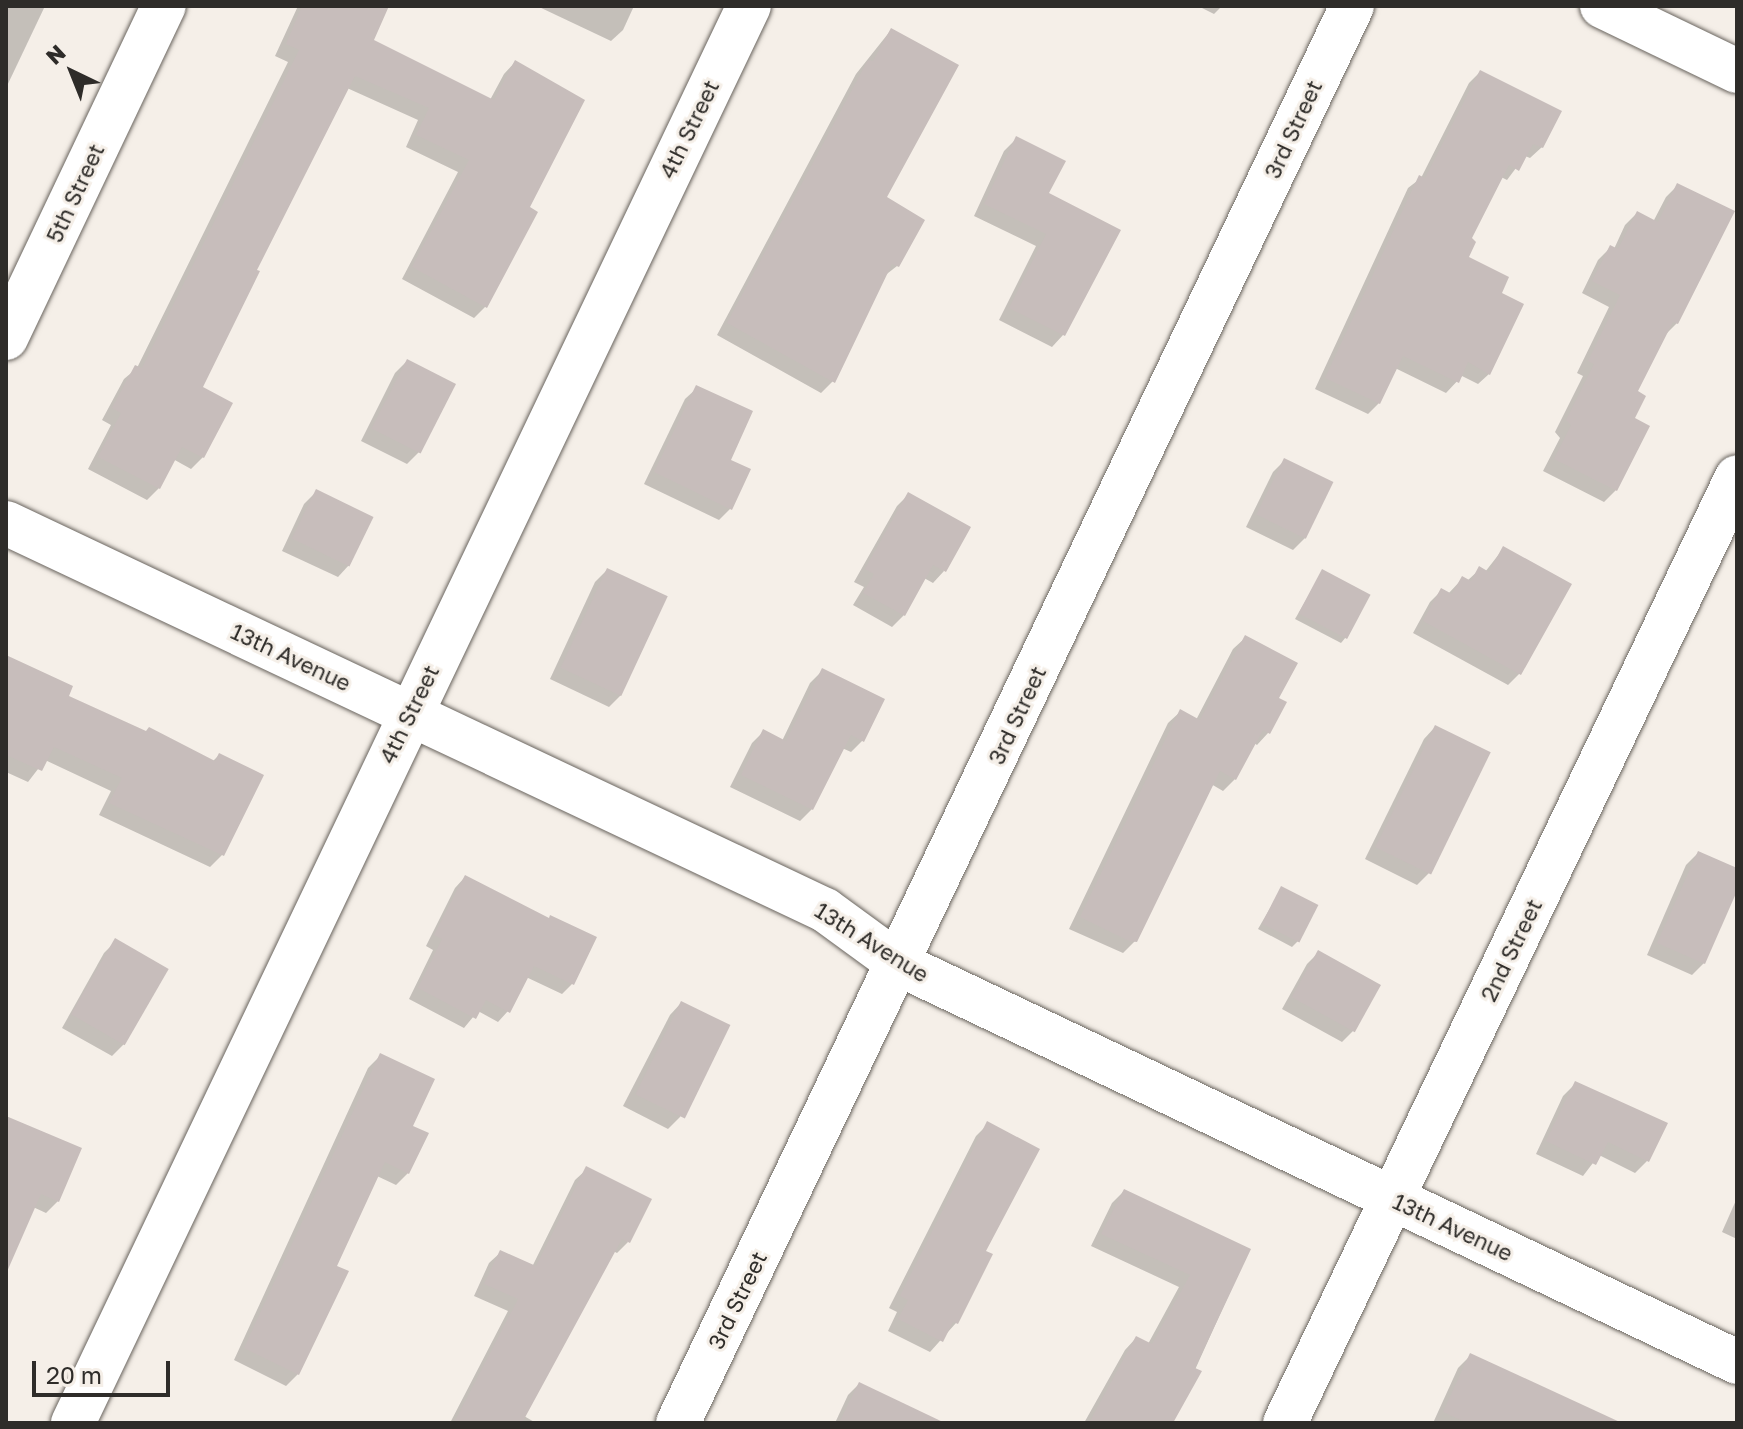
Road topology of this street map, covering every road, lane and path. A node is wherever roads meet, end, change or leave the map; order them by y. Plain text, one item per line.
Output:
1 (164, 6) edge
2 (749, 6) edge
3 (1352, 6) edge
4 (1602, 6) edge
5 (1737, 71) edge
6 (6, 338) edge
7 (1737, 477) edge
8 (6, 523) edge
9 (409, 712) junction
10 (899, 964) junction
11 (1392, 1198) junction
12 (1737, 1362) edge
13 (73, 1423) edge
14 (678, 1423) edge
15 (1285, 1423) edge

1 - 6 street, 5th Street
2 - 9 street, 4th Street
3 - 10 street, 3rd Street
4 - 5 street
7 - 11 street, 2nd Street
8 - 9 street, 13th Avenue
9 - 10 street, 13th Avenue
9 - 13 street, 4th Street
10 - 11 street, 13th Avenue
10 - 14 street, 3rd Street
11 - 12 street, 13th Avenue
11 - 15 street, 2nd Street

